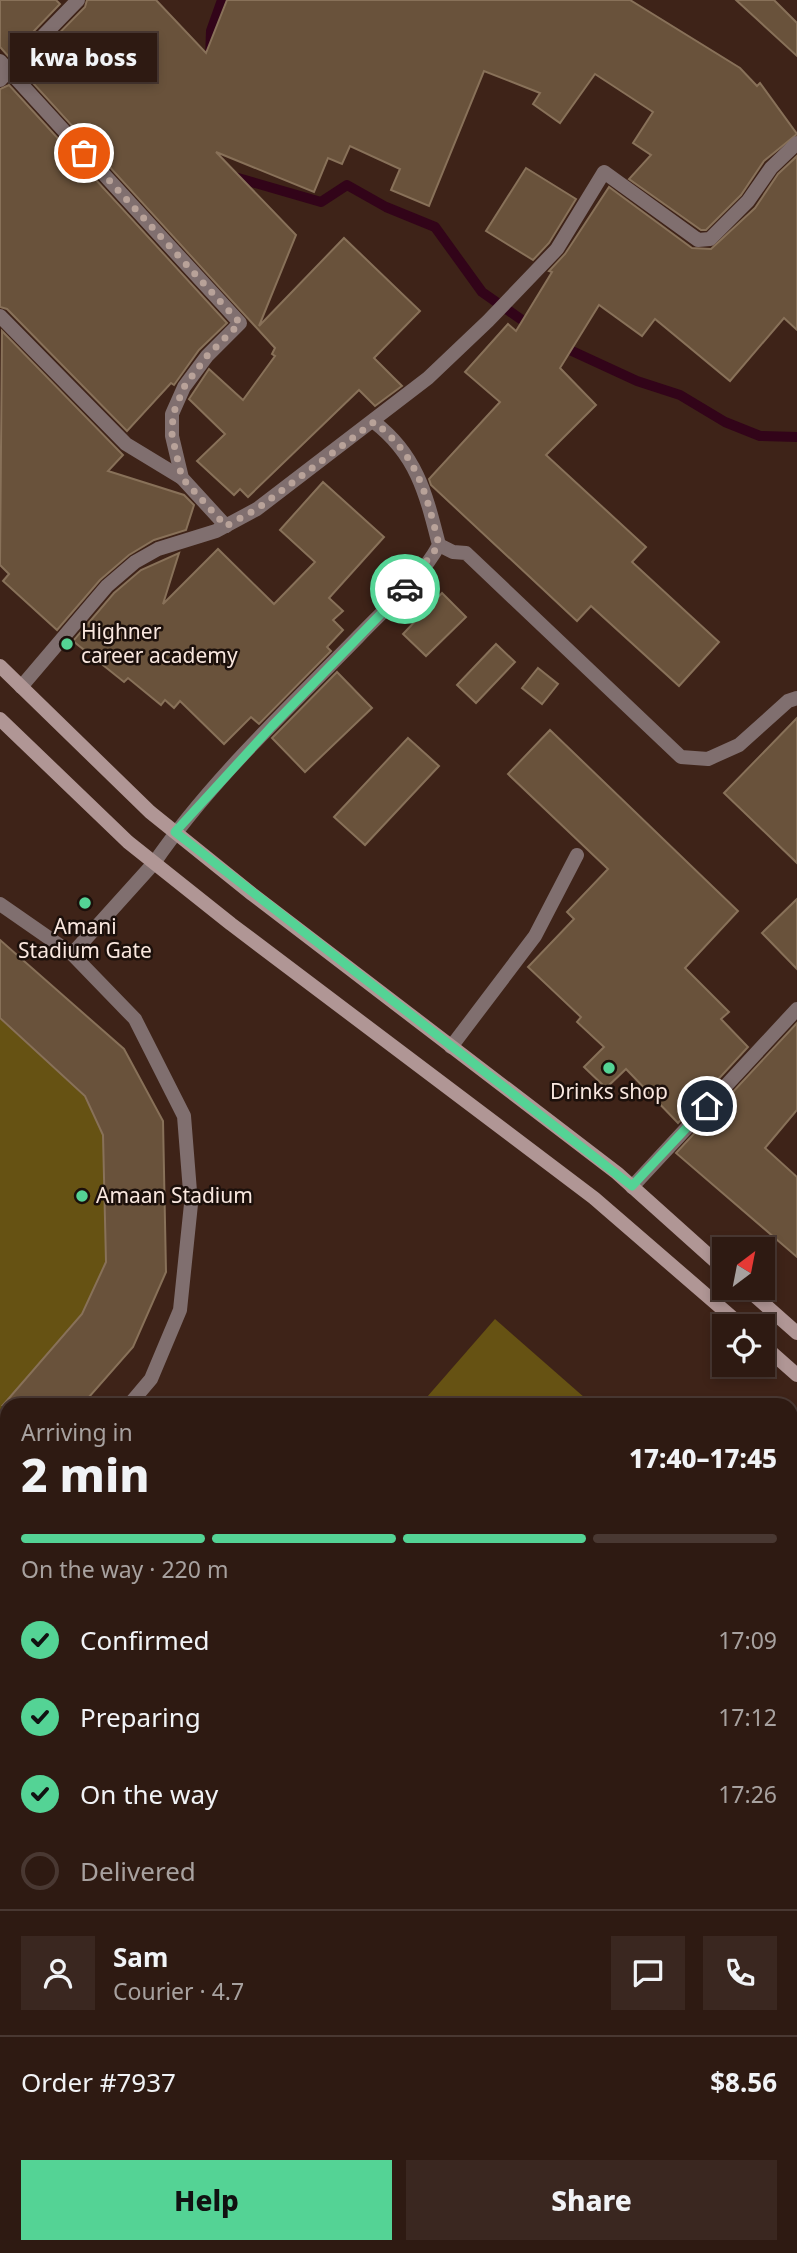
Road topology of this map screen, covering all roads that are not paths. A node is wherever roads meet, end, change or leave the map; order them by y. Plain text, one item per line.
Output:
1 (78, 0) edge
2 (3, 71) edge
3 (797, 143) edge
4 (0, 316) edge
5 (374, 422) junction
6 (182, 478) junction
7 (226, 526) junction
8 (439, 545) junction
9 (0, 666) edge
10 (21, 687) junction
11 (797, 698) edge
12 (0, 719) edge
13 (175, 832) junction
14 (577, 855) dead end
15 (154, 863) junction
16 (0, 904) edge
17 (72, 954) junction
18 (797, 1010) edge
19 (451, 1046) junction
20 (632, 1186) junction
21 (712, 1258) edge
22 (760, 1300) edge
23 (727, 1314) edge
24 (797, 1333) edge
25 (775, 1356) edge
26 (797, 1375) edge
27 (135, 1398) edge

1 - 2 street
2 - 6 street
3 - 5 street
4 - 6 street
5 - 7 street
5 - 8 street
6 - 7 street
7 - 10 street
8 - 11 street
8 - 13 street
9 - 10 main road
10 - 13 main road
12 - 15 main road
13 - 15 street
13 - 19 main road
14 - 19 street
15 - 17 street
15 - 23 main road
16 - 17 street
17 - 27 street
18 - 20 street
19 - 20 main road
20 - 21 main road
22 - 24 main road
25 - 26 main road

